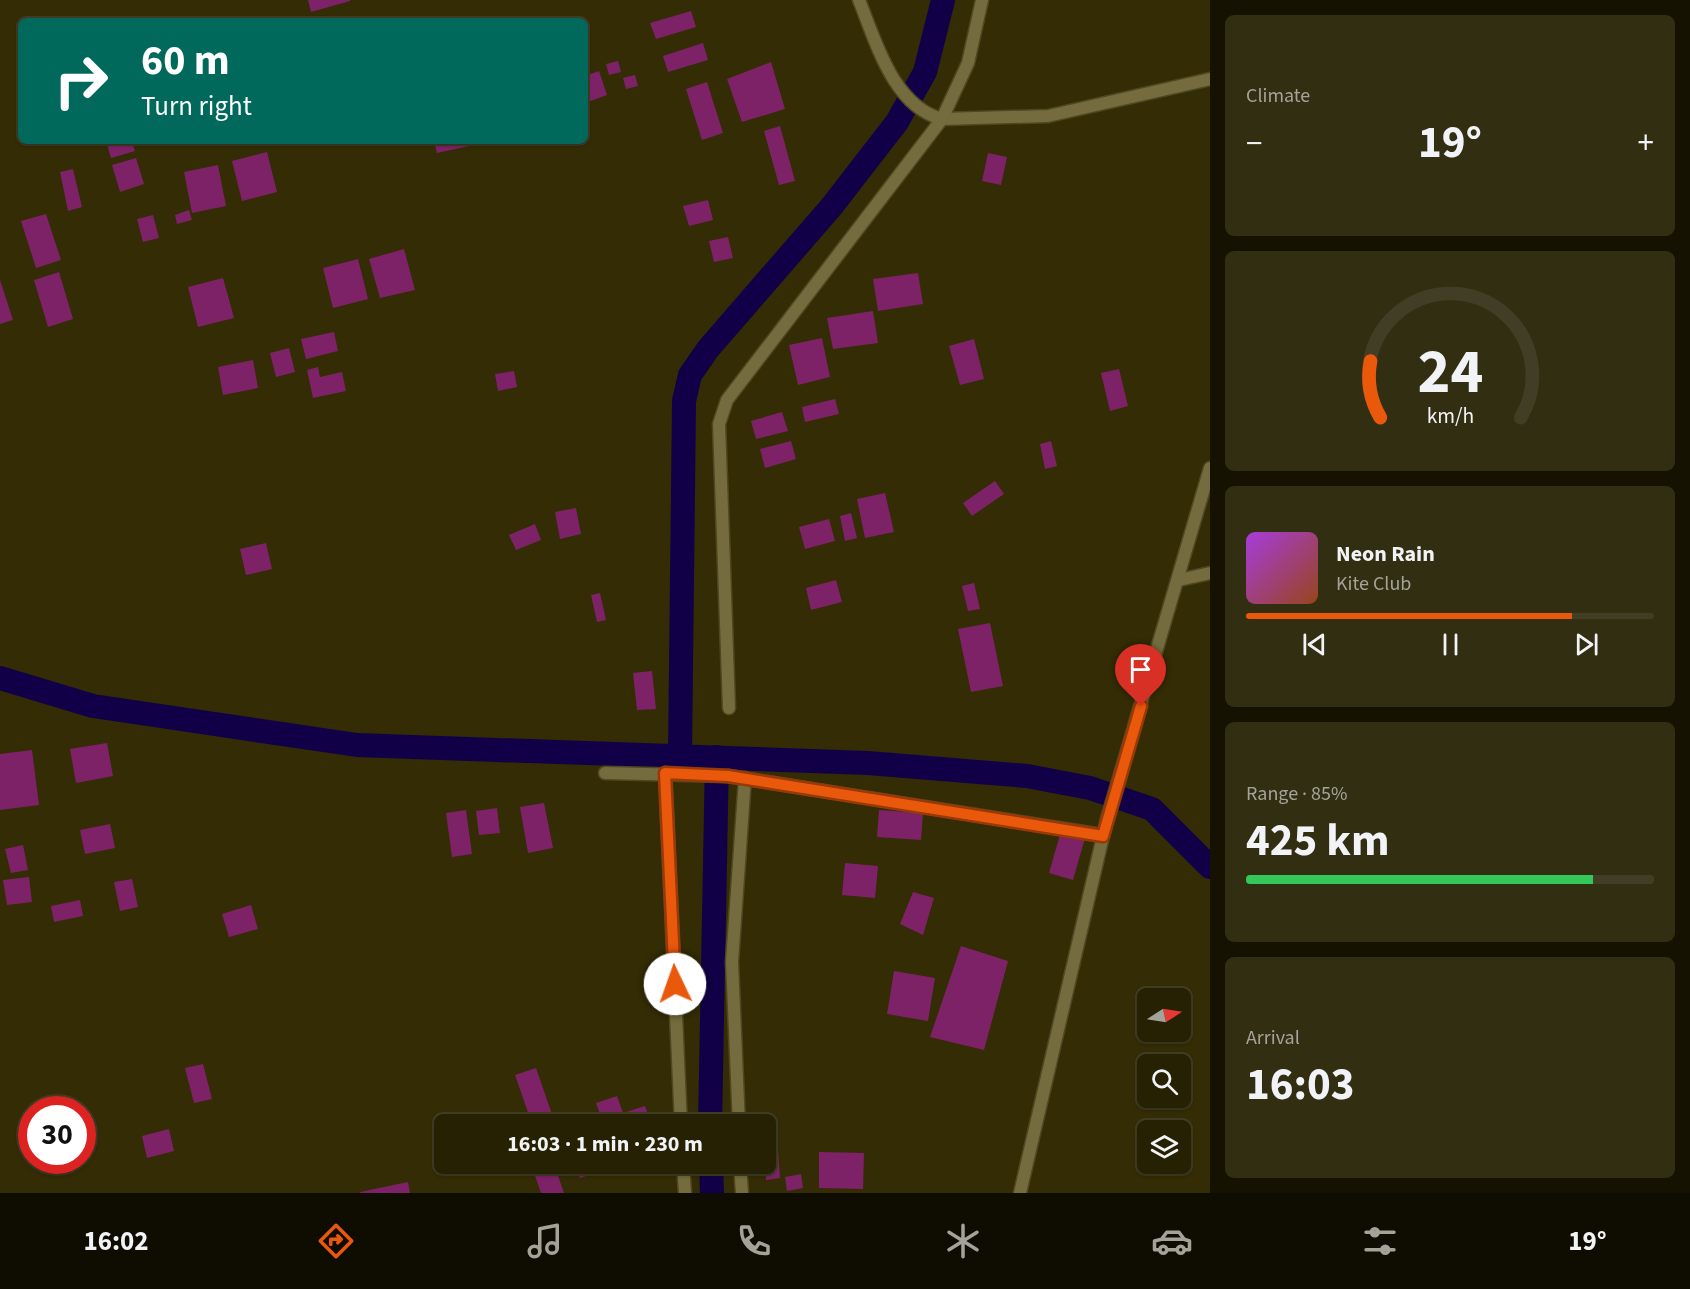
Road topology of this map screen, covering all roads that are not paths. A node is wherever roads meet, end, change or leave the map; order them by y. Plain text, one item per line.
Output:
1 (859, 0) edge
2 (982, 0) edge
3 (1210, 79) edge
4 (942, 119) junction
5 (1210, 468) edge
6 (1210, 573) edge
7 (1179, 580) junction
8 (729, 708) dead end
9 (605, 773) dead end
10 (665, 773) junction
11 (746, 778) junction
12 (1103, 836) junction
13 (680, 1114) edge
14 (739, 1114) edge
15 (684, 1174) edge
16 (741, 1174) edge
17 (685, 1193) edge
18 (742, 1193) edge
19 (1020, 1193) edge

1 - 4 street
2 - 4 street
3 - 4 street
4 - 8 street
5 - 7 street
6 - 7 street
7 - 12 street
9 - 10 street
10 - 11 street
10 - 13 street
11 - 12 street
11 - 14 street
12 - 19 street
15 - 17 street
16 - 18 street

